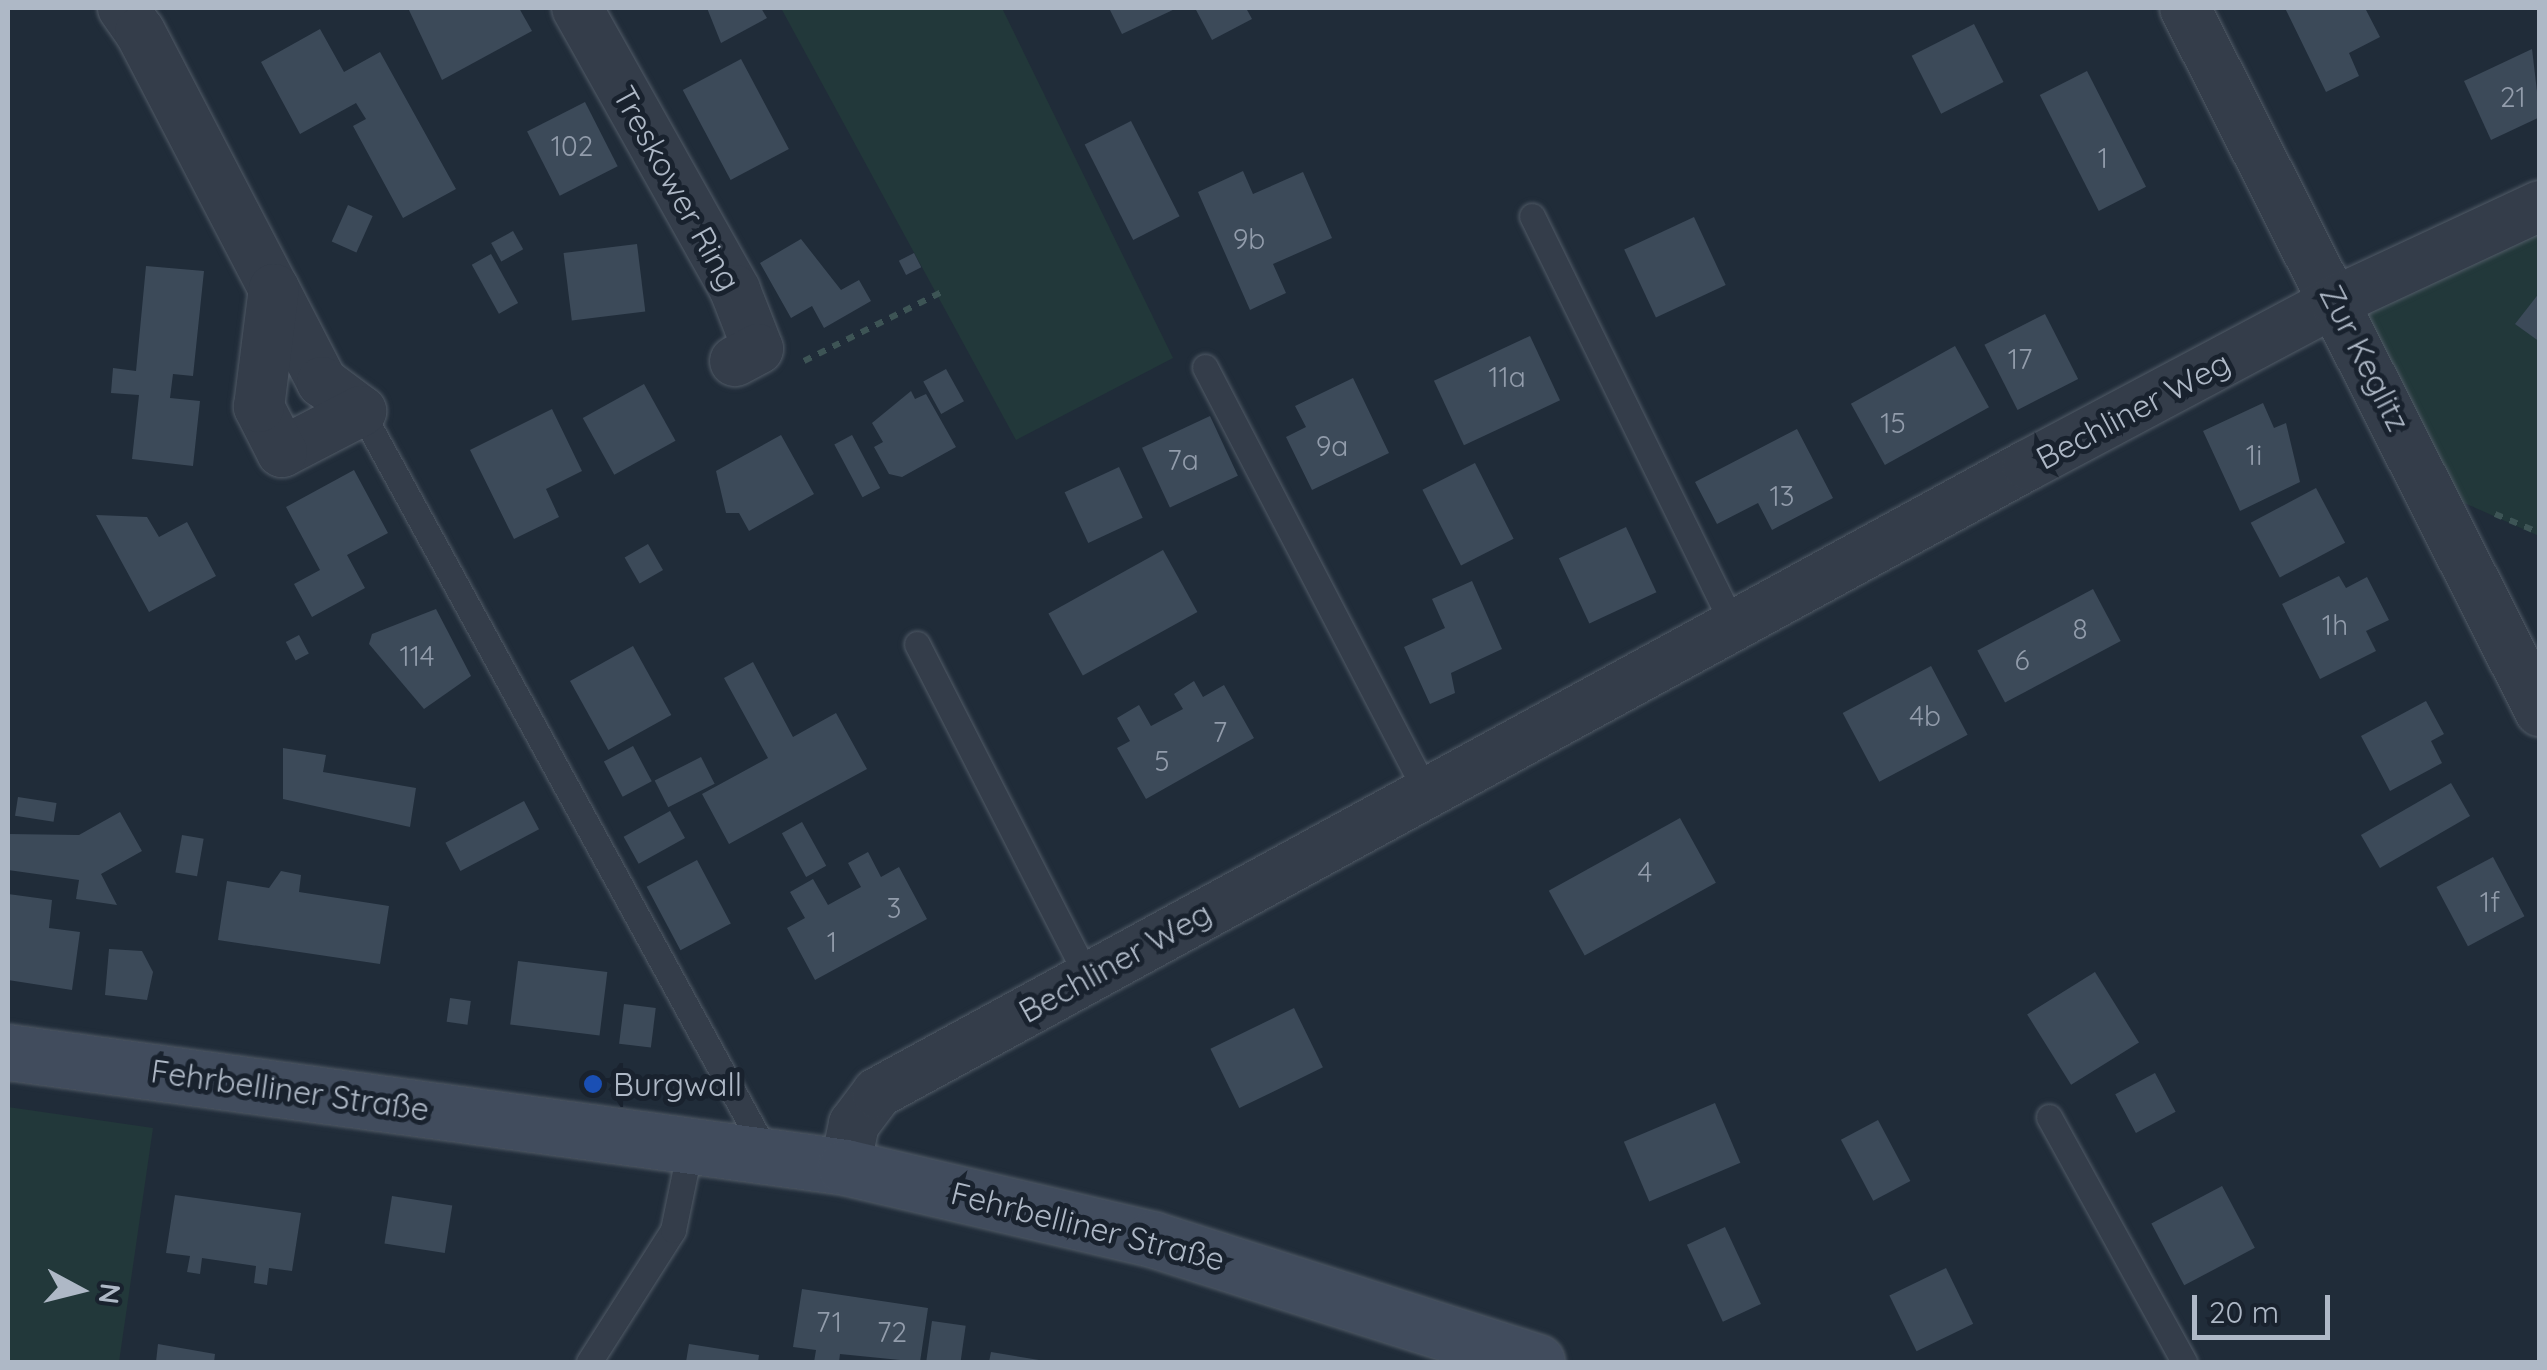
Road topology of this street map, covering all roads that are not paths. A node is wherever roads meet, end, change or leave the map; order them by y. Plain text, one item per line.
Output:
1 (123, 8) edge
2 (578, 8) edge
3 (2185, 8) edge
4 (2540, 206) edge
5 (1532, 216) dead end
6 (274, 289) junction
7 (2336, 301) junction
8 (747, 355) road end
9 (1206, 367) dead end
10 (361, 411) junction
11 (1735, 629) junction
12 (917, 644) dead end
13 (2540, 712) edge
14 (1427, 793) junction
15 (1087, 976) junction
16 (8, 1052) edge
17 (2049, 1117) dead end
18 (691, 1143) junction
19 (766, 1152) junction
20 (845, 1167) junction
21 (1478, 1351) edge
22 (589, 1362) edge
23 (1537, 1362) edge
24 (2184, 1362) edge

1 - 6 street
2 - 8 street, Treskower Ring
3 - 7 street, Zur Keglitz
4 - 7 street, Bechliner Weg
5 - 11 lane
6 - 10 street
6 - 10 street
7 - 11 street, Bechliner Weg
7 - 13 street, Zur Keglitz
9 - 14 lane
10 - 19 lane
11 - 14 street, Bechliner Weg
12 - 15 lane
14 - 15 street, Bechliner Weg
15 - 20 street, Bechliner Weg
16 - 18 main road, Fehrbelliner Straße
17 - 24 lane
18 - 19 main road, Fehrbelliner Straße
18 - 22 lane
19 - 20 main road, Fehrbelliner Straße
20 - 21 main road, Fehrbelliner Straße
21 - 23 main road, Fehrbelliner Straße

